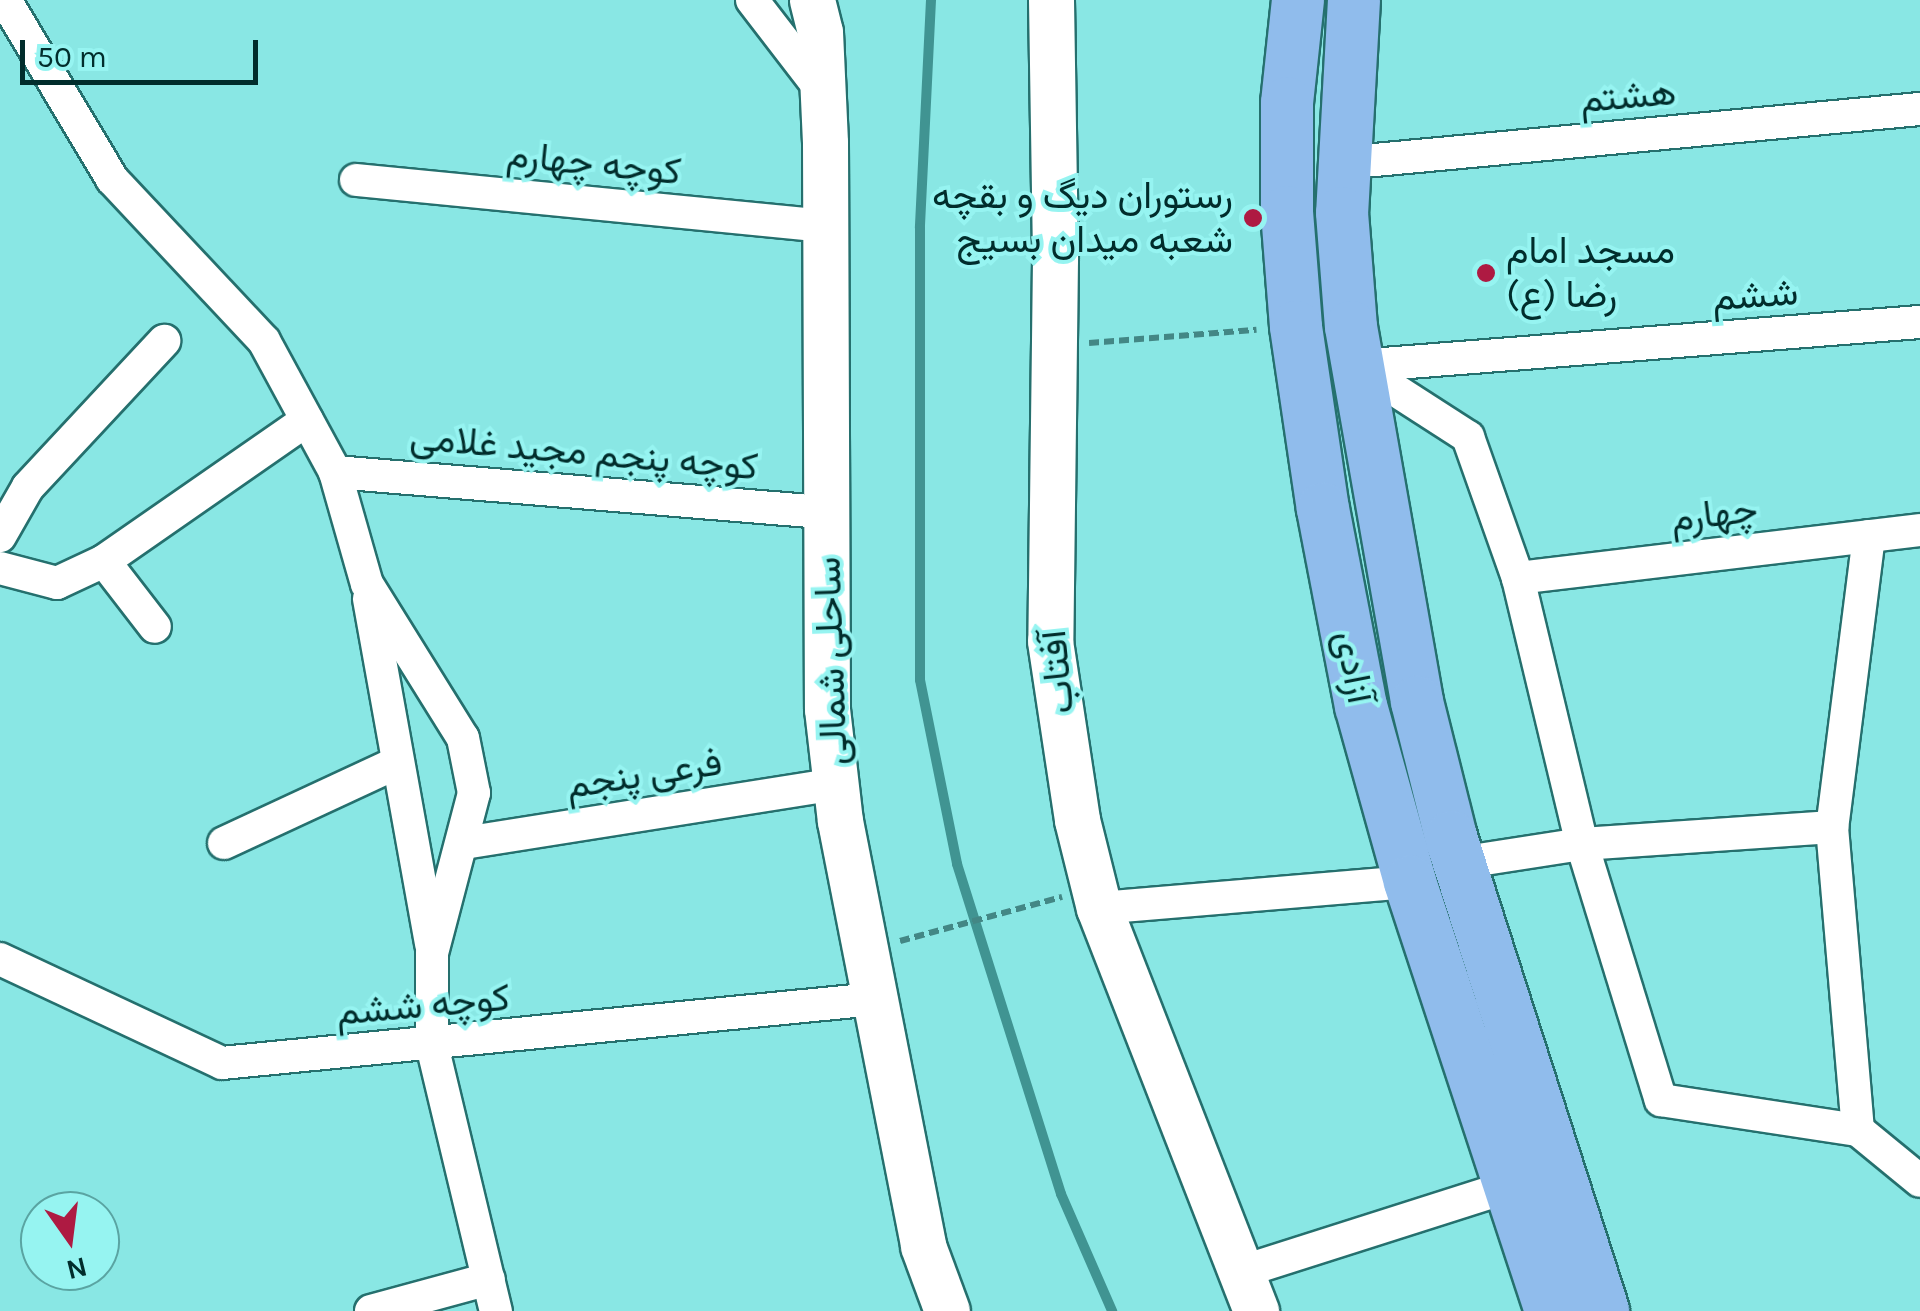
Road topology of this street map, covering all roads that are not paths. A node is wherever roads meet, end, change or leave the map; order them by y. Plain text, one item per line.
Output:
1 (5, 0) edge
2 (752, 0) edge
3 (812, 0) edge
4 (1050, 0) edge
5 (1298, 0) edge
6 (1354, 0) edge
7 (822, 91) junction
8 (1920, 108) edge
9 (1343, 163) junction
10 (356, 180) dead end
11 (825, 226) junction
12 (1920, 322) edge
13 (164, 341) dead end
14 (1358, 366) junction
15 (307, 420) junction
16 (335, 472) junction
17 (826, 512) junction
18 (1920, 530) edge
19 (0, 536) edge
20 (1870, 536) junction
21 (104, 561) junction
22 (0, 568) edge
23 (1518, 578) junction
24 (367, 584) junction
25 (155, 627) dead end
26 (396, 763) junction
27 (836, 784) junction
28 (1832, 826) junction
29 (224, 842) dead end
30 (464, 842) junction
31 (1582, 844) junction
32 (1459, 863) junction
33 (1410, 882) junction
34 (1099, 908) junction
35 (432, 954) junction
36 (0, 960) edge
37 (875, 1000) junction
38 (432, 1045) junction
39 (1858, 1130) junction
40 (1920, 1181) edge
41 (1510, 1186) junction
42 (1248, 1292) edge
43 (492, 1295) edge
44 (371, 1311) edge
45 (946, 1311) edge
46 (1550, 1311) edge
47 (1603, 1311) edge

1 - 15 street
2 - 7 street
3 - 7 street, ساحلی شمالی
4 - 34 street, آفتاب
5 - 33 main road, آزادی
6 - 9 main road, آزادی
7 - 11 street, ساحلی شمالی
8 - 9 street, هشتم
9 - 14 main road, آزادی
10 - 11 street, کوچه چهارم
11 - 17 street, ساحلی شمالی
12 - 14 street, ششم
13 - 19 street
14 - 23 street
14 - 32 main road, آزادی
15 - 16 street
15 - 21 street
16 - 17 street, کوچه پنجم مجید غلامی
16 - 24 street
17 - 27 street, ساحلی شمالی
18 - 20 street, چهارم
20 - 23 street, چهارم
20 - 28 street
21 - 22 street
21 - 25 street
23 - 31 street
24 - 26 street
24 - 30 street
26 - 29 street
26 - 35 street
27 - 30 street, فرعی پنجم
27 - 37 street, ساحلی شمالی
28 - 31 street
28 - 39 street
30 - 35 street
31 - 32 street
31 - 39 street
32 - 47 main road, آزادی
33 - 34 street
33 - 41 main road, آزادی
34 - 42 street, آفتاب
35 - 38 street
36 - 38 street, کوچه ششم
37 - 38 street, کوچه ششم
37 - 45 street, ساحلی شمالی
38 - 43 street
39 - 40 street
41 - 42 street
41 - 46 main road, آزادی
43 - 44 street

